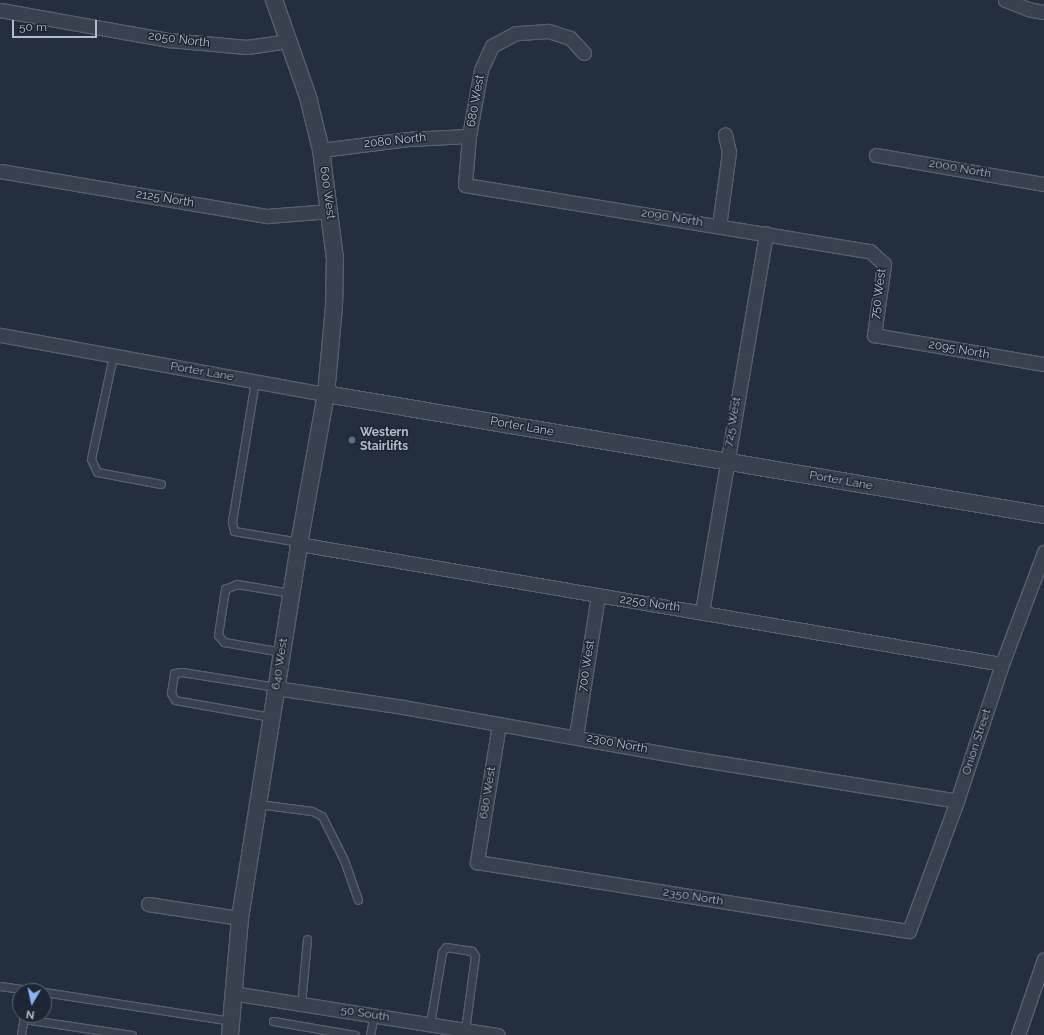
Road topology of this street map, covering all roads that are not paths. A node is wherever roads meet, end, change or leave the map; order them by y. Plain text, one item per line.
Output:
1 (274, 0) edge
2 (1005, 0) edge
3 (0, 10) edge
4 (1044, 12) edge
5 (288, 41) junction
6 (584, 53) dead end
7 (725, 134) dead end
8 (469, 136) junction
9 (321, 150) junction
10 (876, 155) dead end
11 (0, 171) edge
12 (1044, 184) edge
13 (465, 185) joint
14 (330, 211) junction
15 (719, 226) junction
16 (766, 233) junction
17 (877, 256) joint
18 (874, 335) joint
19 (0, 336) edge
20 (113, 356) junction
21 (1044, 364) edge
22 (255, 381) junction
23 (326, 394) junction
24 (726, 461) junction
25 (161, 484) dead end
26 (1044, 515) edge
27 (299, 543) junction
28 (1044, 552) edge
29 (291, 593) junction
30 (598, 596) junction
31 (702, 612) junction
32 (282, 652) junction
33 (1002, 664) junction
34 (276, 687) junction
35 (271, 717) junction
36 (499, 724) junction
37 (576, 736) junction
38 (958, 801) junction
39 (258, 804) junction
40 (477, 862) joint
41 (358, 900) dead end
42 (148, 904) dead end
43 (240, 918) junction
44 (909, 931) joint
45 (307, 939) dead end
46 (1044, 959) edge
47 (0, 986) edge
48 (12, 988) edge
49 (232, 993) junction
50 (52, 994) edge
51 (301, 1004) junction
52 (374, 1015) junction
53 (273, 1021) dead end
54 (52, 1022) edge
55 (23, 1023) edge
56 (430, 1024) junction
57 (231, 1028) edge
58 (465, 1030) junction
59 (21, 1035) edge
60 (132, 1035) edge
61 (355, 1035) edge
62 (370, 1035) edge
63 (498, 1035) edge
64 (1018, 1035) edge

1 - 5 street, 600 West
2 - 4 street
3 - 5 street, 2050 North
5 - 9 street, 600 West
6 - 8 street, 680 West
7 - 15 street
8 - 9 street, 2080 North
8 - 13 street, 680 West
9 - 14 street, 600 West
10 - 12 street, 2000 North
11 - 14 street, 2125 North
13 - 15 street, 2090 North
14 - 23 street, 600 West
15 - 16 street, 2090 North
16 - 17 street, 2090 North
16 - 24 street, 725 West
17 - 18 street, 750 West
18 - 21 street, 2095 North
19 - 20 street, Porter Lane
20 - 22 street, Porter Lane
20 - 25 lane
22 - 23 street, Porter Lane
22 - 27 lane
23 - 24 street, Porter Lane
23 - 27 street, 640 West
24 - 26 street, Porter Lane
24 - 31 street, 725 West
27 - 29 street, 640 West
27 - 30 street, 2250 North
28 - 33 street, Onion Street
29 - 32 street, 640 West
29 - 32 lane
30 - 31 street, 2250 North
30 - 37 street, 700 West
31 - 33 street, 2250 North
32 - 34 street, 640 West
33 - 38 street, Onion Street
34 - 35 street, 640 West
34 - 35 lane
34 - 36 street, 2300 North
35 - 39 street, 640 West
36 - 37 street, 2300 North
36 - 40 street, 680 West
37 - 38 street, 2300 North
38 - 44 street, Onion Street
39 - 41 lane
39 - 43 street, 640 West
40 - 44 street, 2350 North
42 - 43 street
43 - 49 street, 640 West
45 - 51 lane
46 - 64 street
47 - 48 lane
49 - 51 street, 50 South
49 - 57 street, 640 West
50 - 57 lane
51 - 52 street, 50 South
52 - 56 street, 50 South
52 - 62 lane
53 - 61 lane
54 - 60 lane
55 - 59 lane
56 - 58 street, 50 South
56 - 58 lane
58 - 63 street, 50 South

